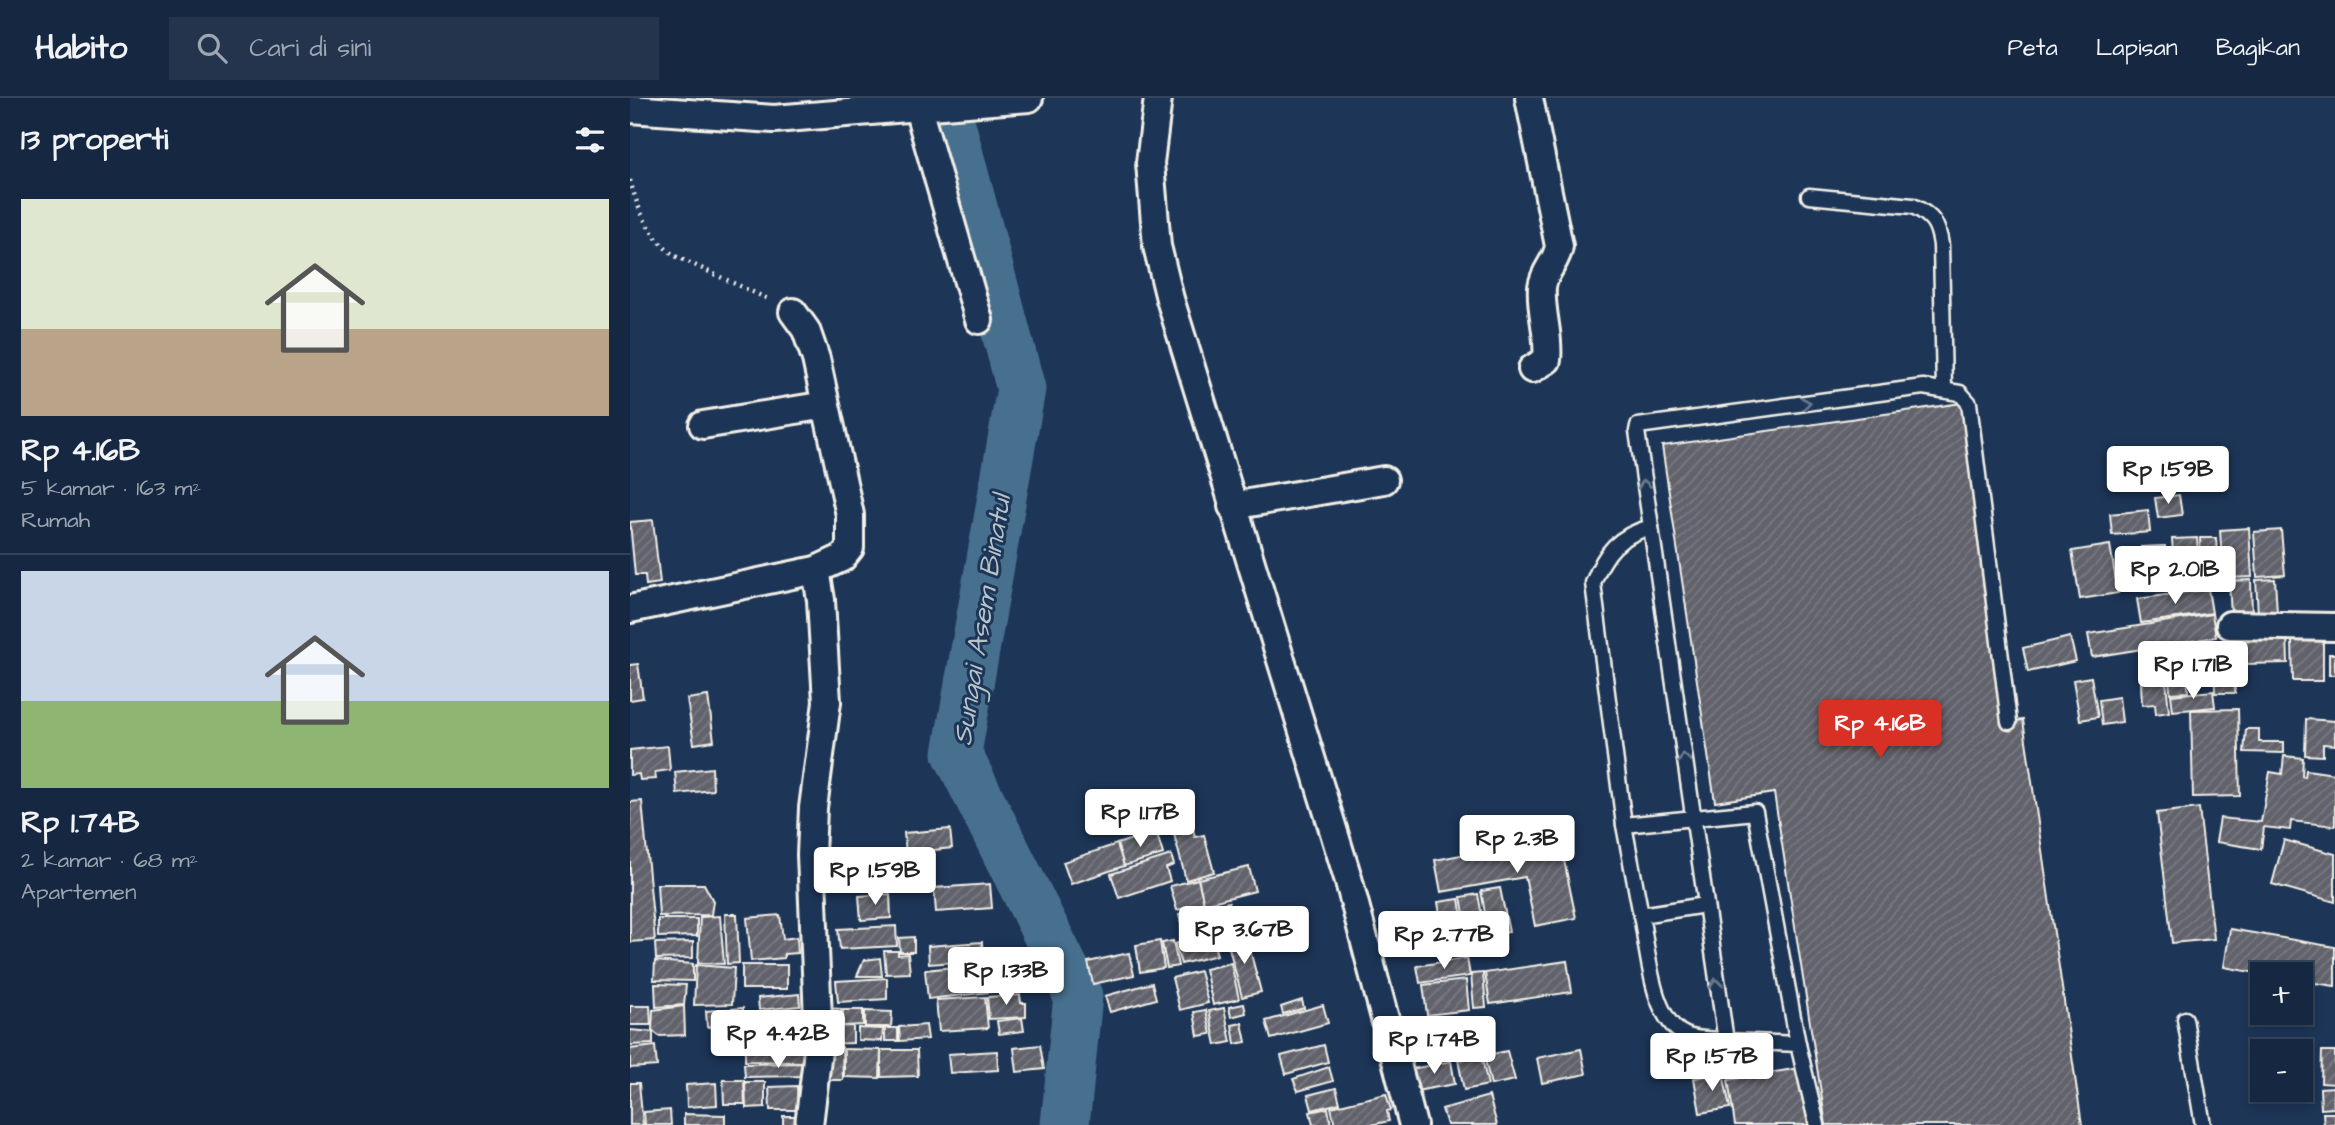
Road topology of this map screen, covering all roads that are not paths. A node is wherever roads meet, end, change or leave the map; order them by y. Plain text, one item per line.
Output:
1 (1029, 98) edge
2 (1158, 98) edge
3 (1529, 98) edge
4 (921, 105) edge
5 (635, 106) edge
6 (1809, 196) dead end
7 (793, 312) road end
8 (979, 320) dead end
9 (1532, 369) dead end
10 (1944, 389) junction
11 (826, 405) junction
12 (702, 425) dead end
13 (1384, 480) dead end
14 (1232, 506) junction
15 (1651, 527) junction
16 (816, 570) junction
17 (630, 609) edge
18 (2230, 625) dead end
19 (2335, 627) edge
20 (2009, 722) dead end
21 (1692, 816) junction
22 (1624, 825) junction
23 (1705, 905) junction
24 (1641, 915) junction
25 (2185, 1019) dead end
26 (1726, 1041) junction
27 (1798, 1044) junction
28 (809, 1125) edge
29 (1413, 1125) edge
30 (1817, 1125) edge
31 (2203, 1125) edge

1 - 4 street
2 - 14 street
3 - 9 street
4 - 5 street
4 - 8 street
6 - 10 lane
7 - 11 street
15 -> 10 lane
10 - 20 lane
11 - 12 street
11 - 16 street
13 - 14 street
14 - 29 street
21 -> 15 lane
15 - 22 lane
16 - 17 street
16 - 28 street
18 - 19 street
21 - 22 lane
21 - 23 lane
21 - 27 lane
22 - 24 lane
23 - 24 lane
26 -> 23 lane
24 - 26 lane
25 - 31 lane
26 - 27 lane
27 - 30 lane

